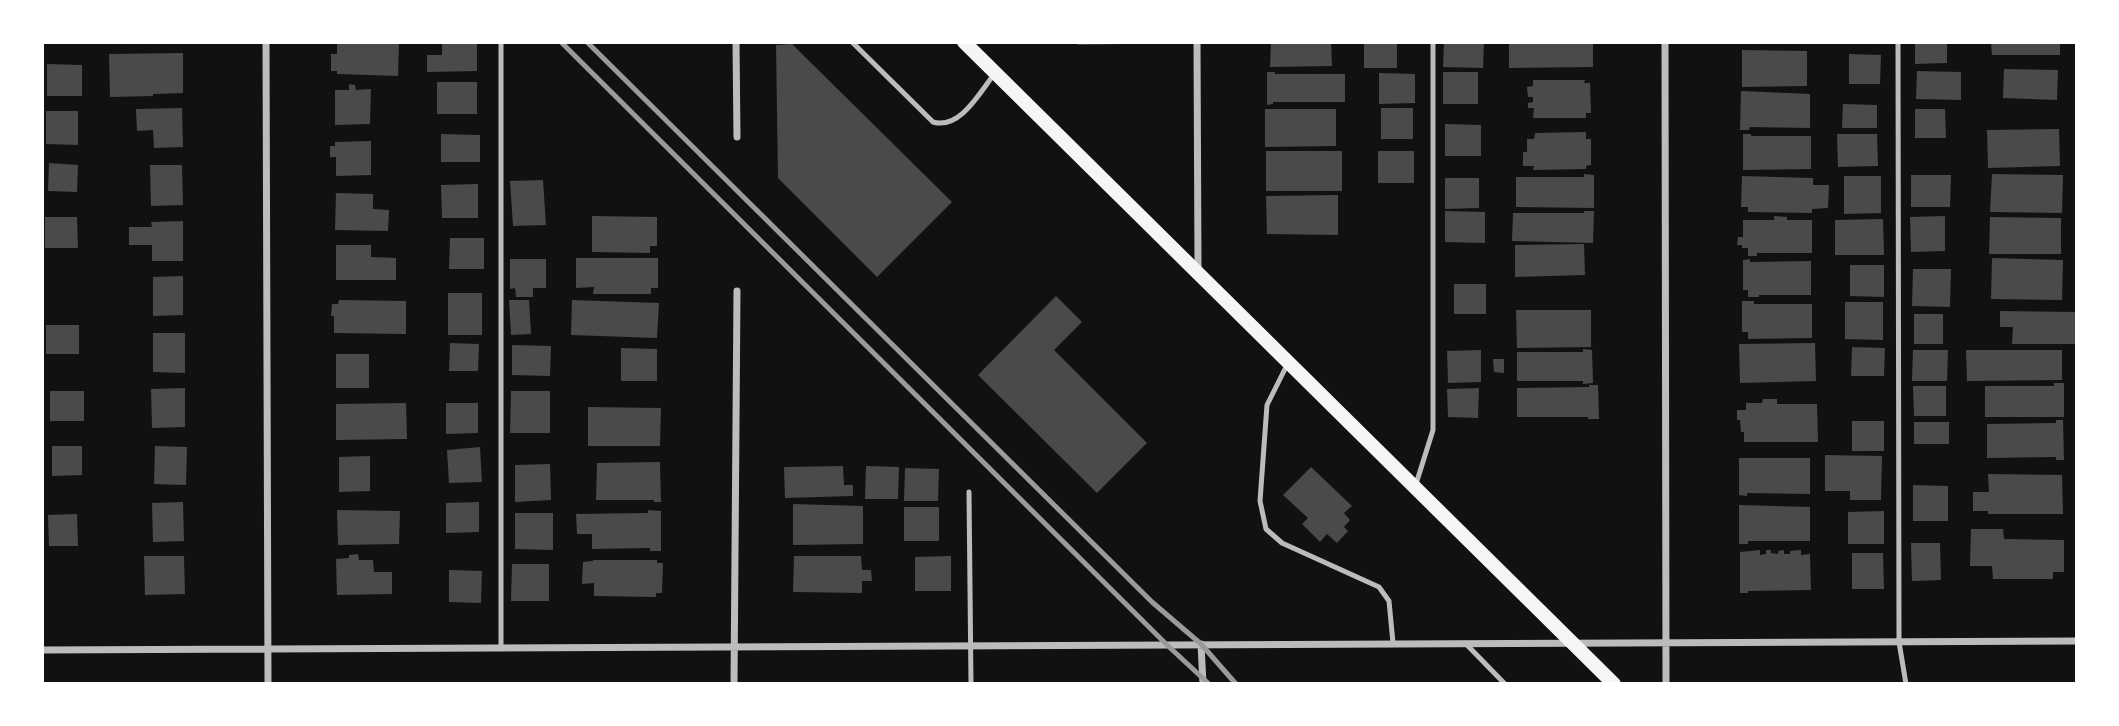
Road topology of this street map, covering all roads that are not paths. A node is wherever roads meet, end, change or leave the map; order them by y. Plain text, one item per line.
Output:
1 (266, 42) edge
2 (501, 42) edge
3 (736, 42) edge
4 (852, 42) edge
5 (964, 42) edge
6 (1197, 42) edge
7 (1433, 42) edge
8 (1665, 42) edge
9 (1898, 42) edge
10 (995, 73) junction
11 (737, 137) dead end
12 (1198, 274) junction
13 (737, 291) dead end
14 (1288, 363) junction
15 (1415, 488) junction
16 (969, 492) dead end
17 (2077, 641) edge
18 (1570, 642) junction
19 (1665, 642) junction
20 (1899, 642) junction
21 (1392, 643) junction
22 (1465, 643) junction
23 (1201, 644) junction
24 (972, 645) junction
25 (733, 647) junction
26 (500, 648) junction
27 (268, 649) junction
28 (42, 650) edge
29 (268, 684) edge
30 (734, 684) edge
31 (971, 684) edge
32 (1203, 684) edge
33 (1505, 684) edge
34 (1614, 684) edge
35 (1666, 684) edge
36 (1906, 684) edge

1 - 27 street
2 - 26 lane
3 - 11 street
4 - 10 lane
5 - 10 main road
6 - 12 street
7 - 15 lane
8 - 19 street
9 - 20 lane
10 - 12 main road
12 - 14 main road
13 - 25 street
14 - 15 main road
14 - 21 lane
15 - 18 main road
16 - 24 lane
17 - 20 street
18 - 19 street
18 - 22 street
18 - 34 main road
19 - 20 street
19 - 35 street
20 - 36 lane
21 - 22 street
21 - 23 street
22 - 33 lane
23 - 24 street
23 - 32 street
24 - 25 street
24 - 31 lane
25 - 26 street
25 - 30 street
26 - 27 street
27 - 28 street
27 - 29 street

